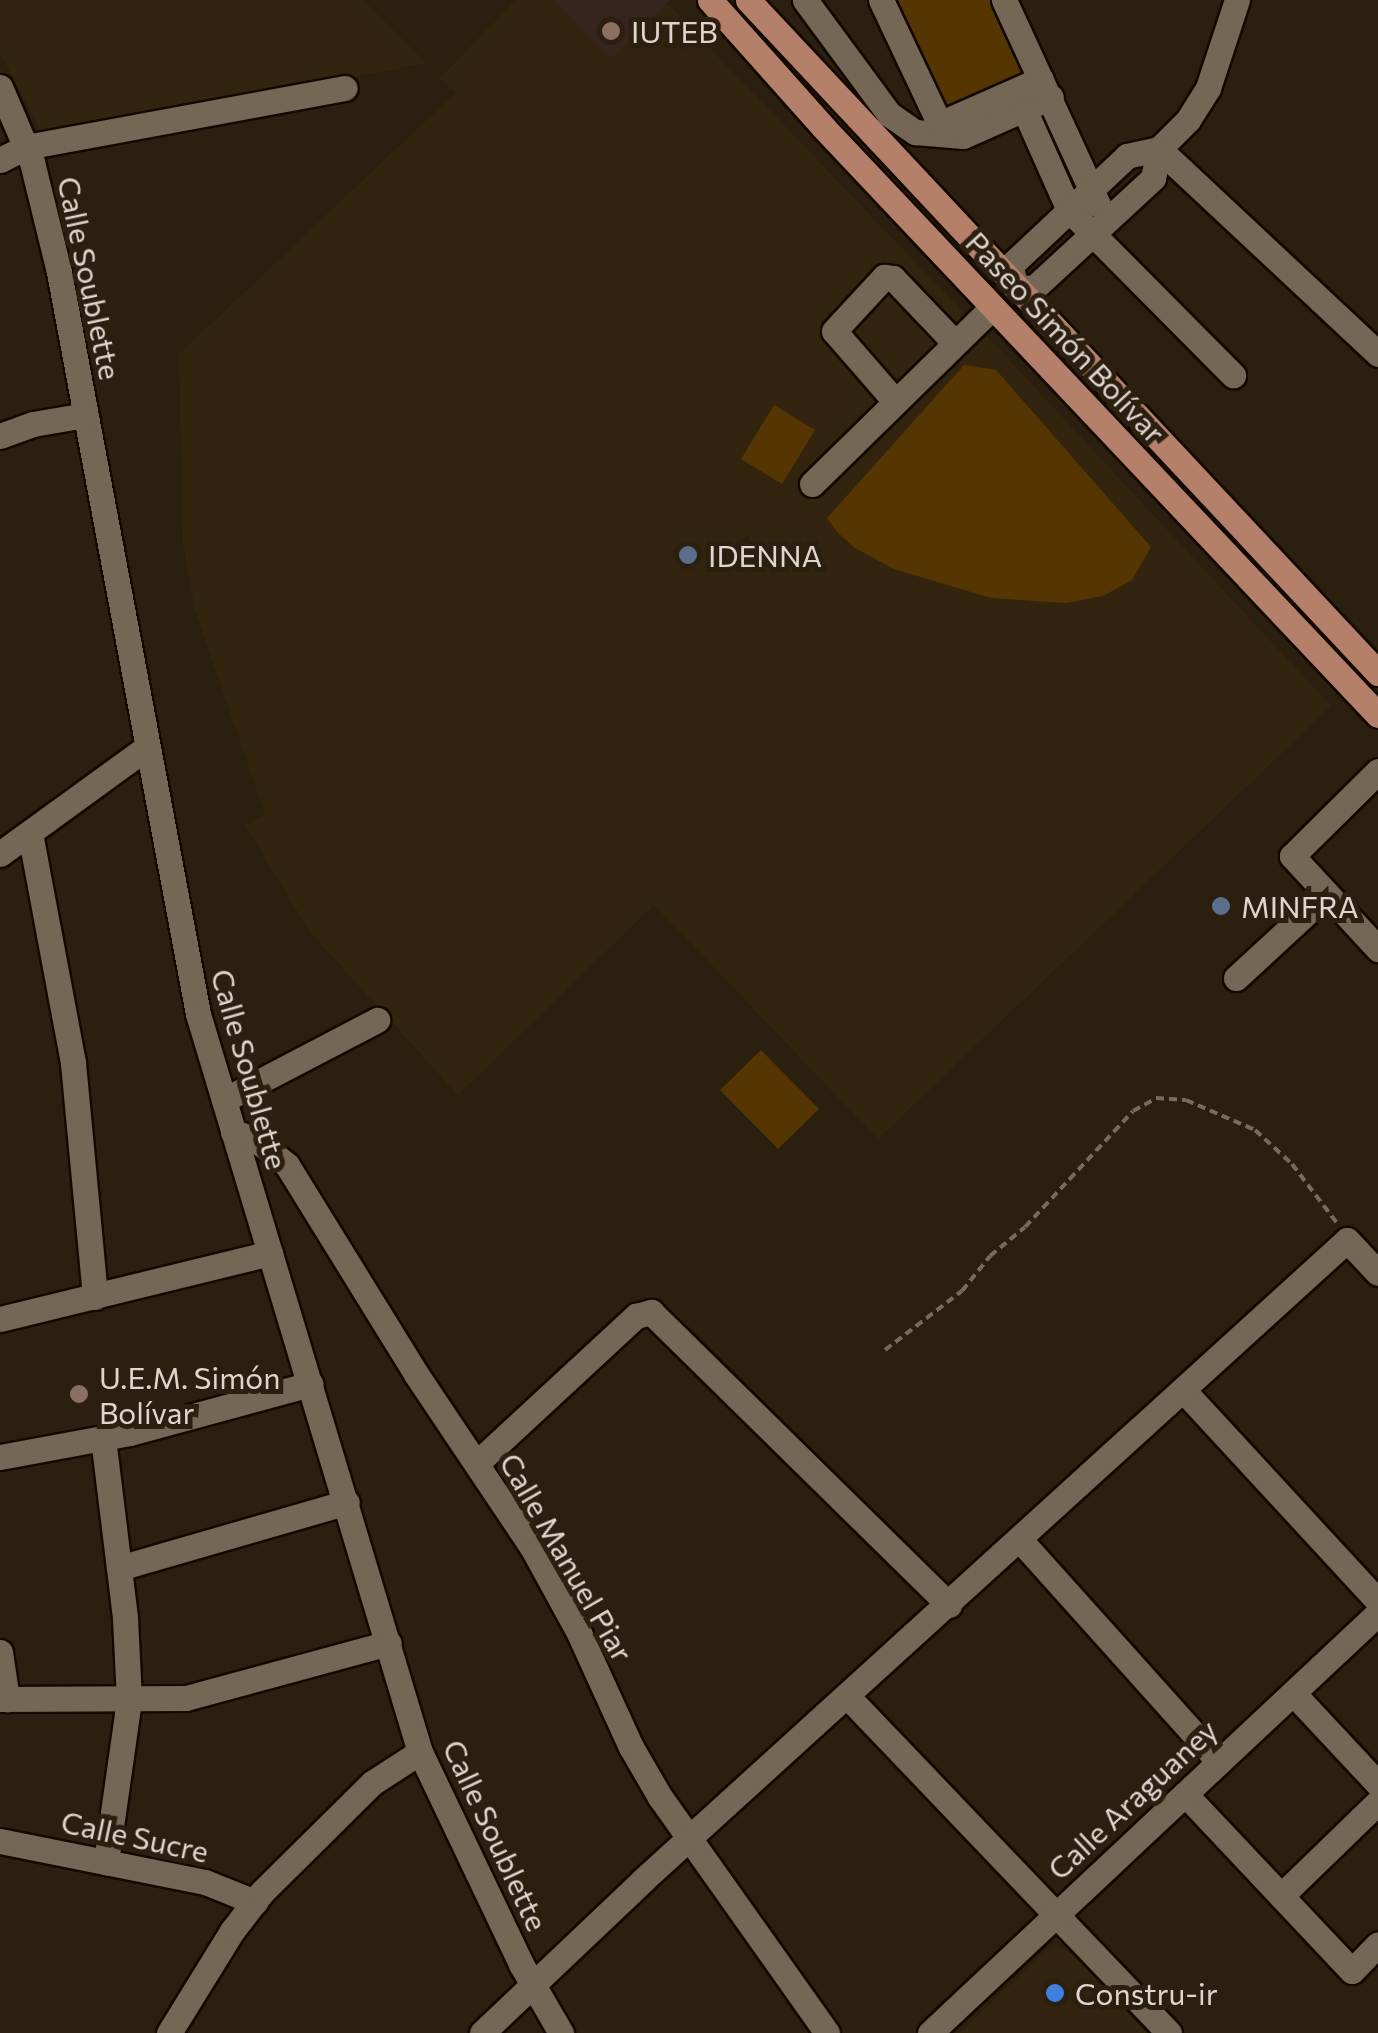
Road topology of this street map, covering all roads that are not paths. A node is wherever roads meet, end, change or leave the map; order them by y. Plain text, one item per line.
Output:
1 (710, 0) edge
2 (748, 0) edge
3 (805, 0) edge
4 (881, 0) edge
5 (1004, 0) edge
6 (1237, 0) edge
7 (0, 86) edge
8 (345, 88) dead end
9 (1046, 88) junction
10 (1024, 109) junction
11 (944, 132) junction
12 (26, 146) junction
13 (1159, 149) junction
14 (0, 160) edge
15 (1092, 189) junction
16 (1069, 210) junction
17 (1099, 227) junction
18 (1014, 287) junction
19 (993, 307) junction
20 (955, 343) junction
21 (1378, 354) edge
22 (1233, 376) dead end
23 (894, 400) junction
24 (86, 415) junction
25 (0, 436) edge
26 (812, 484) dead end
27 (1378, 673) edge
28 (1378, 716) edge
29 (146, 748) junction
30 (1378, 771) edge
31 (30, 833) junction
32 (0, 854) edge
33 (1326, 894) junction
34 (1378, 949) edge
35 (1236, 978) dead end
36 (377, 1020) dead end
37 (224, 1100) junction
38 (234, 1132) junction
39 (270, 1253) junction
40 (1378, 1273) edge
41 (95, 1297) junction
42 (0, 1319) edge
43 (310, 1384) junction
44 (1183, 1390) junction
45 (103, 1438) junction
46 (0, 1457) edge
47 (477, 1463) junction
48 (346, 1502) junction
49 (1020, 1540) junction
50 (119, 1568) junction
51 (1378, 1601) edge
52 (949, 1605) junction
53 (1378, 1613) edge
54 (389, 1642) junction
55 (0, 1652) edge
56 (1293, 1693) junction
57 (847, 1696) junction
58 (3, 1699) edge
59 (129, 1700) junction
60 (420, 1752) junction
61 (1219, 1762) junction
62 (1378, 1784) edge
63 (1185, 1794) junction
64 (1378, 1802) edge
65 (688, 1839) junction
66 (0, 1841) edge
67 (106, 1862) junction
68 (1281, 1896) junction
69 (255, 1902) junction
70 (1058, 1913) junction
71 (1378, 1944) edge
72 (532, 1983) junction
73 (169, 2033) edge
74 (482, 2033) edge
75 (562, 2033) edge
76 (827, 2033) edge
77 (931, 2033) edge
78 (1169, 2033) edge

1 - 19 main road, Paseo Simón Bolívar
2 - 18 main road, Paseo Simón Bolívar
3 - 11 street
4 - 11 street
5 - 9 street
6 - 13 street
7 - 12 street, Calle Soublette
8 - 12 street
9 - 10 street
9 - 11 street
9 - 15 street
10 - 11 street
10 - 16 street
12 - 14 street
12 - 24 street, Calle Soublette
13 - 15 street
13 - 17 street
13 - 21 street
15 - 16 street
15 - 17 street
16 - 17 street
16 - 18 street
17 - 18 street
17 - 22 street
18 - 19 main road
18 - 27 main road, Paseo Simón Bolívar
19 - 20 street
19 - 28 main road, Paseo Simón Bolívar
20 - 23 street
20 - 23 street
23 - 26 street
24 - 25 street
24 - 29 street, Calle Soublette
29 - 31 street
29 - 37 street, Calle Soublette
30 - 33 street
31 - 32 street
31 - 41 street
33 - 34 street
33 - 35 street
36 - 37 street
37 - 38 street, Calle Soublette
38 - 39 street, Calle Soublette
38 - 47 street, Calle Manuel Piar
39 - 41 street
39 - 43 street, Calle Soublette
40 - 44 street
41 - 42 street
43 - 45 street
43 - 48 street, Calle Soublette
44 - 49 street
44 - 51 street
45 - 46 street
45 - 50 street
47 - 52 street
47 - 65 street, Calle Manuel Piar
48 - 50 street
48 - 54 street, Calle Soublette
49 - 52 street
49 - 61 street
50 - 59 street
52 - 57 street
53 - 56 street, Calle Araguaney
54 - 59 street
54 - 60 street, Calle Soublette
55 - 58 street
56 - 61 street, Calle Araguaney
56 - 62 street
57 - 65 street
57 - 70 street
58 - 59 street
59 - 67 street
60 - 69 street
60 - 72 street, Calle Soublette
61 - 63 street, Calle Araguaney
63 - 68 street
63 - 70 street, Calle Araguaney
64 - 68 street
65 - 72 street
65 - 76 street, Calle Manuel Piar
66 - 67 street, Calle Sucre
67 - 69 street, Calle Sucre
68 - 71 street
69 - 73 street
70 - 77 street, Calle Araguaney
70 - 78 street
72 - 74 street
72 - 75 street, Calle Soublette

